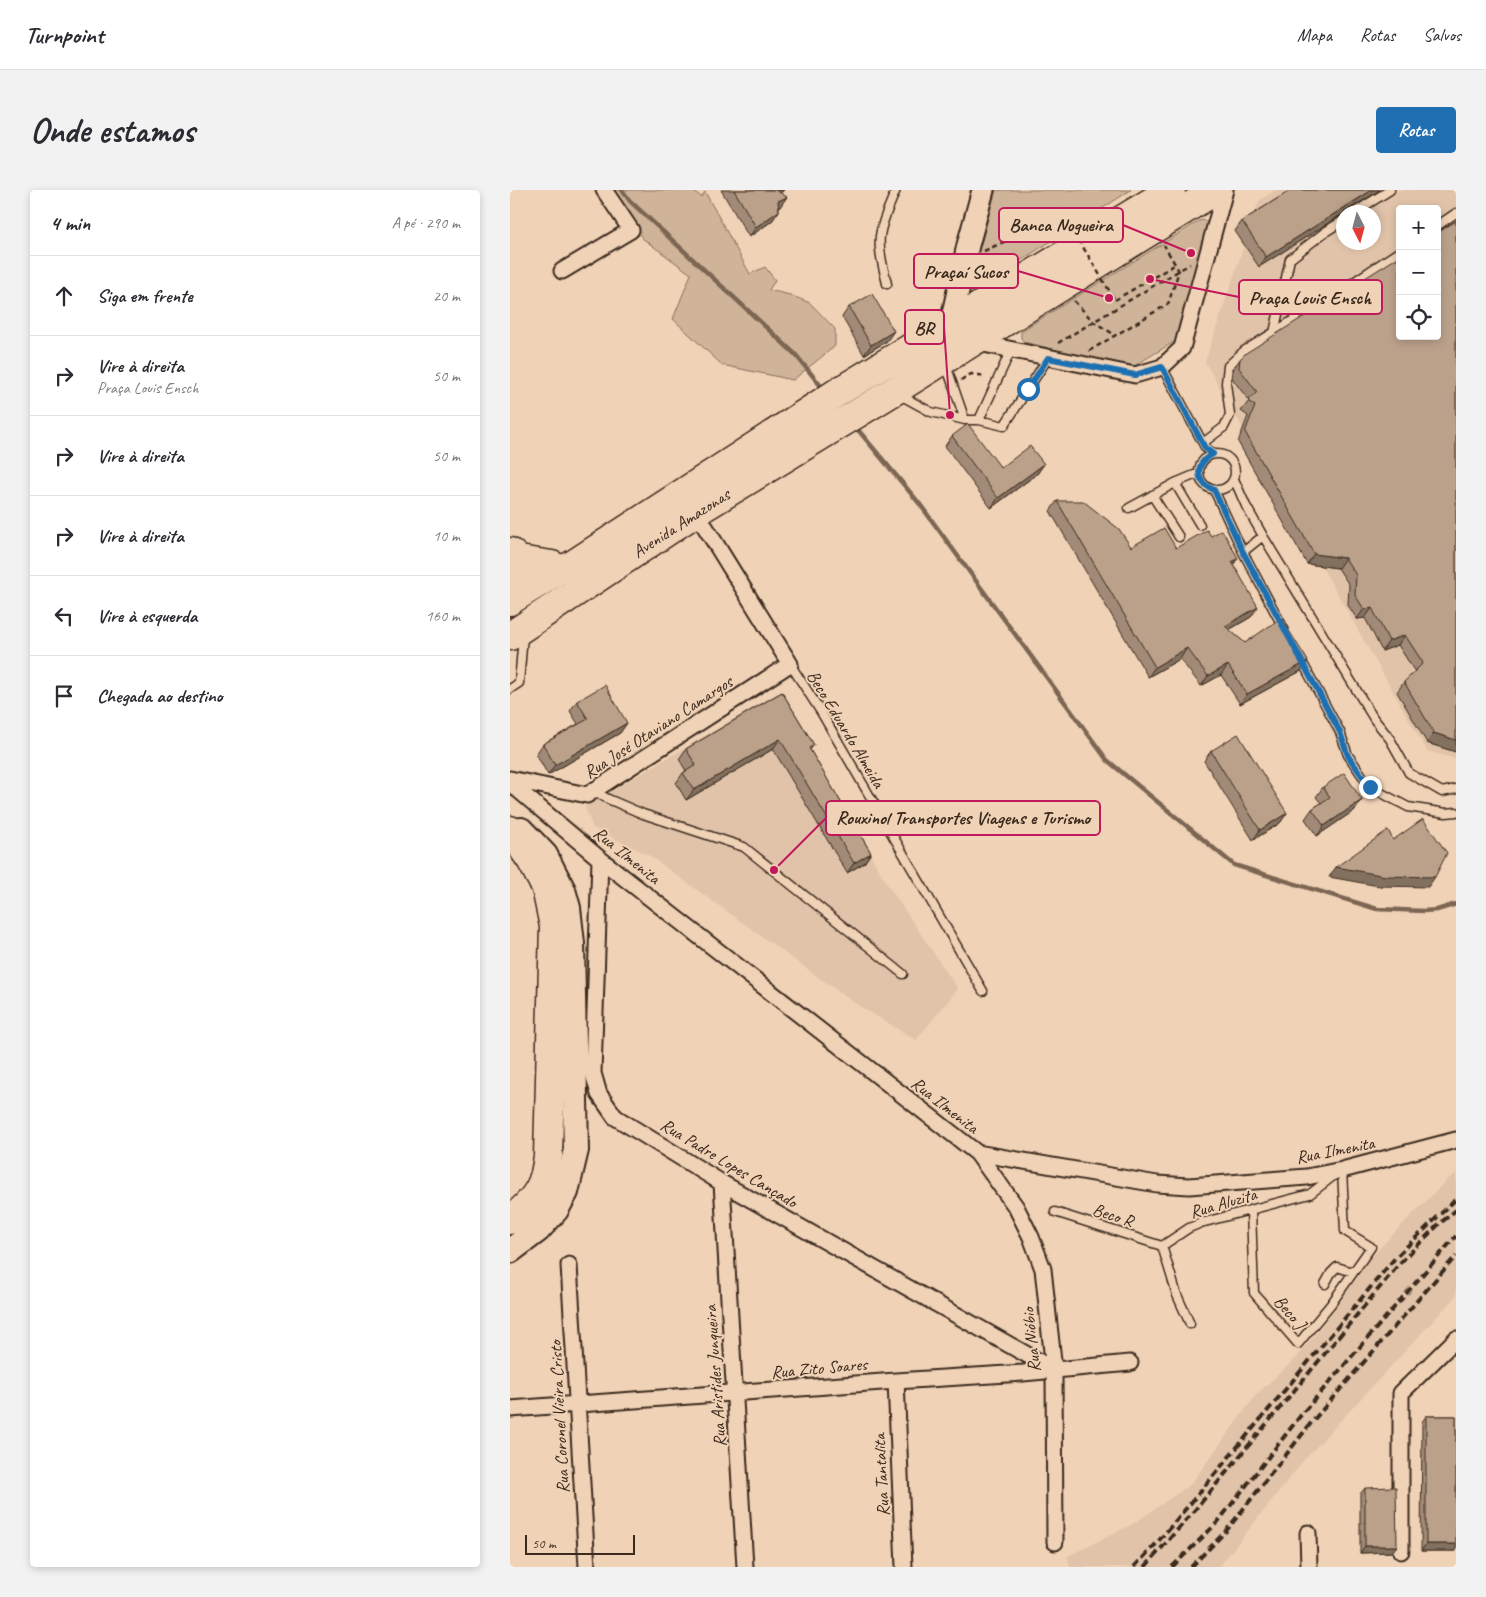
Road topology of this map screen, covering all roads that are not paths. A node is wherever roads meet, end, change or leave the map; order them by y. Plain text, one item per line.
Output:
1 (604, 190) edge
2 (896, 190) edge
3 (983, 190) edge
4 (1170, 190) edge
5 (1216, 190) edge
6 (1225, 190) edge
7 (1390, 190) edge
8 (1366, 205) edge
9 (1456, 213) edge
10 (1441, 223) edge
11 (1336, 225) edge
12 (1396, 254) edge
13 (562, 271) dead end
14 (887, 284) dead end
15 (951, 323) junction
16 (1274, 333) junction
17 (972, 342) junction
18 (1011, 350) junction
19 (1042, 357) junction
20 (944, 359) junction
21 (1162, 367) junction
22 (894, 391) junction
23 (965, 420) junction
24 (979, 420) junction
25 (1203, 443) junction
26 (1213, 454) junction
27 (1199, 473) junction
28 (1234, 479) junction
29 (1175, 482) junction
30 (1214, 490) junction
31 (1152, 495) junction
32 (1128, 508) dead end
33 (696, 512) junction
34 (1200, 526) dead end
35 (1263, 536) junction
36 (1179, 537) dead end
37 (510, 552) edge
38 (1243, 552) junction
39 (569, 567) junction
40 (510, 578) edge
41 (510, 603) edge
42 (517, 631) edge
43 (1289, 637) edge
44 (1298, 654) edge
45 (790, 664) junction
46 (510, 689) edge
47 (510, 779) edge
48 (510, 783) edge
49 (1456, 789) edge
50 (594, 791) junction
51 (1456, 812) edge
52 (510, 823) edge
53 (510, 830) edge
54 (600, 859) junction
55 (903, 974) dead end
56 (983, 990) dead end
57 (1456, 1140) edge
58 (977, 1153) junction
59 (1342, 1170) junction
60 (722, 1183) junction
61 (1251, 1211) junction
62 (1055, 1212) dead end
63 (510, 1220) edge
64 (1162, 1246) junction
65 (510, 1251) edge
66 (569, 1265) dead end
67 (1353, 1272) junction
68 (1325, 1284) dead end
69 (1190, 1324) dead end
70 (1456, 1339) edge
71 (1130, 1363) dead end
72 (1054, 1370) junction
73 (896, 1381) junction
74 (735, 1394) junction
75 (577, 1403) junction
76 (510, 1409) edge
77 (1308, 1533) dead end
78 (1055, 1542) dead end
79 (1401, 1551) dead end
80 (587, 1567) edge
81 (745, 1567) edge
82 (904, 1567) edge
83 (1308, 1567) edge

1 - 13 street
2 - 14 lane
3 - 15 street
4 - 15 highway, Avenida Amazonas
5 - 17 highway, Avenida Amazonas
6 - 21 street
7 - 8 lane
9 - 10 lane
11 - 16 lane
12 - 16 lane
15 - 39 highway, Avenida Amazonas
16 - 25 lane
17 - 18 street
17 - 20 highway, Avenida Amazonas
18 - 19 street
18 - 24 lane
19 - 21 street
19 - 24 lane
20 - 22 highway, Avenida Amazonas
20 - 23 lane
21 - 25 lane
22 - 23 lane
22 - 33 highway, Avenida Amazonas
23 - 24 lane
25 - 26 lane
26 - 27 lane
26 - 28 lane
27 - 29 lane
27 - 30 lane
28 - 30 lane
28 - 35 lane
29 - 31 lane
29 - 34 lane
30 - 38 lane
31 - 32 lane
31 - 36 lane
33 - 42 highway, Avenida Amazonas
33 - 45 street
35 - 38 lane
35 - 49 lane
37 - 39 highway
38 - 43 lane
39 - 40 highway
39 - 41 main road, Avenida Amazonas
42 - 46 lane
44 - 51 lane
45 - 50 street, Rua José Otaviano Camargos
45 - 56 lane, Beco Eduardo Almeida
47 - 50 street, Rua José Otaviano Camargos
48 - 54 street, Rua Ilmenita
50 - 55 lane
52 - 65 main road
53 - 63 highway
54 - 58 street, Rua Ilmenita
54 - 60 street, Rua Padre Lopes Cançado
57 - 59 street, Rua Ilmenita
58 - 59 street, Rua Ilmenita
58 - 72 street, Rua Nióbio
59 - 61 lane, Rua Aluzita
59 - 67 lane
60 - 72 street, Rua Padre Lopes Cançado
60 - 74 street, Rua Aristides Junqueira
61 - 64 lane, Rua Aluzita
61 - 67 lane, Beco J
62 - 64 lane, Beco R
64 - 69 lane
66 - 75 street, Rua Coronel Vieira Cristo
67 - 68 lane
70 - 79 street
71 - 72 street, Rua Zito Soares
72 - 73 street, Rua Zito Soares
72 - 78 street, Rua Nióbio
73 - 74 street, Rua Zito Soares
73 - 82 street, Rua Tantalita
74 - 75 street, Rua Zito Soares
74 - 81 street, Rua Aristides Junqueira
75 - 76 street, Rua Zito Soares
75 - 80 street, Rua Coronel Vieira Cristo
77 - 83 street

